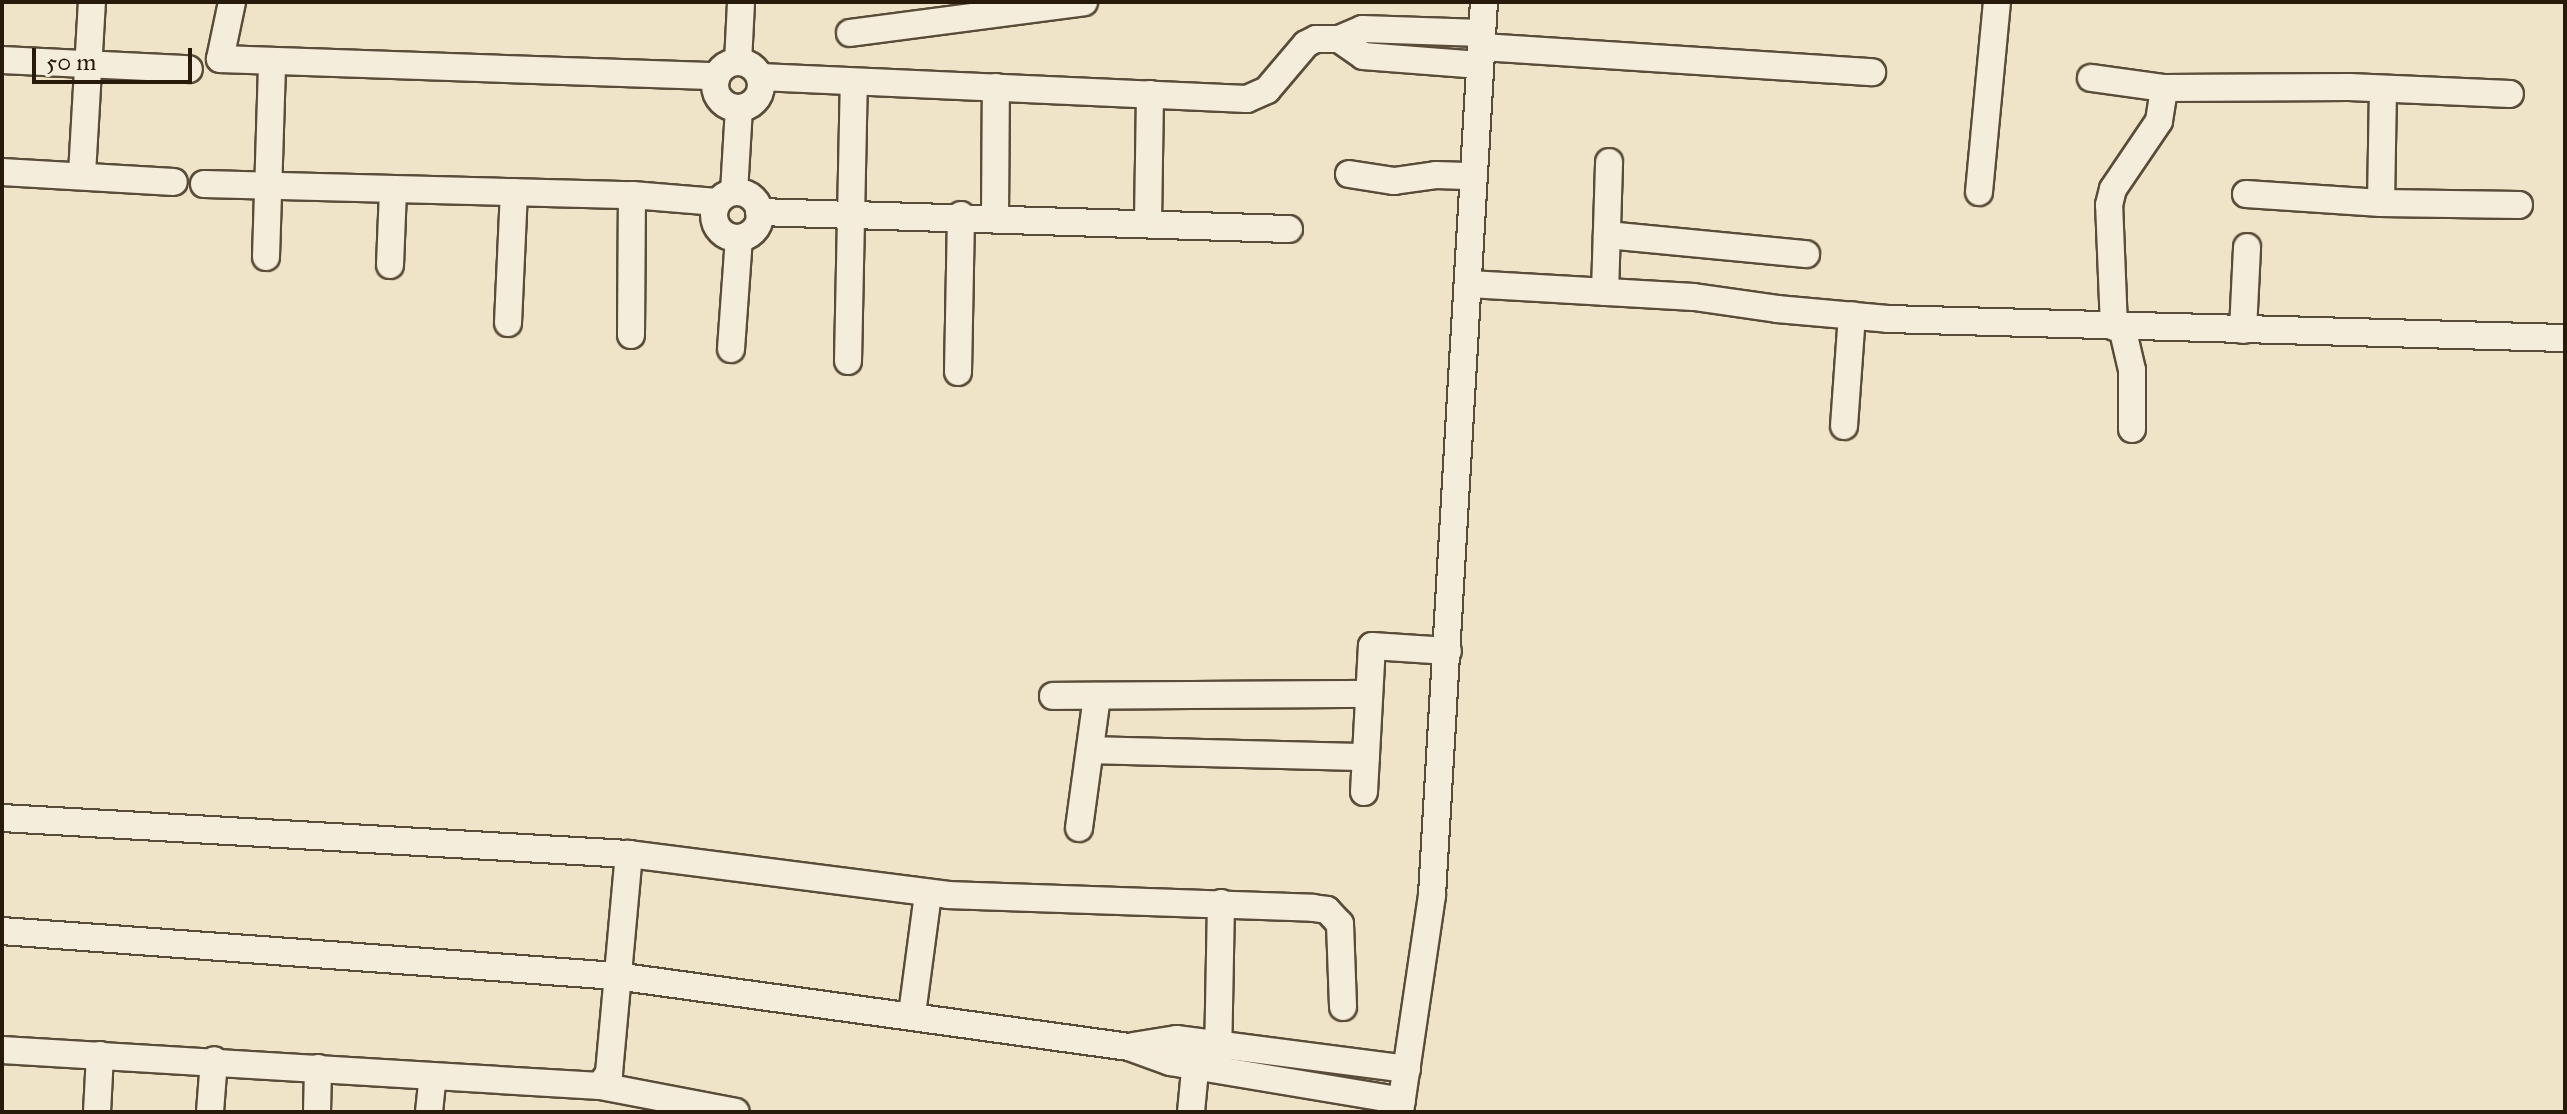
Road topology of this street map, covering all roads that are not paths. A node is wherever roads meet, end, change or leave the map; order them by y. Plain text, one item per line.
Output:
1 (92, 2) edge
2 (232, 2) edge
3 (741, 2) edge
4 (1084, 2) edge
5 (1484, 2) edge
6 (1997, 2) edge
7 (850, 33) dead end
8 (1481, 48) junction
9 (2, 60) edge
10 (272, 61) junction
11 (86, 65) junction
12 (189, 69) dead end
13 (738, 72) junction
14 (1872, 72) dead end
15 (2091, 78) dead end
16 (854, 82) junction
17 (996, 87) junction
18 (2164, 88) junction
19 (2383, 89) junction
20 (1150, 94) junction
21 (2510, 94) dead end
22 (739, 109) junction
23 (1609, 162) dead end
24 (2, 172) edge
25 (82, 174) junction
26 (1349, 174) dead end
27 (1474, 176) junction
28 (174, 182) dead end
29 (204, 184) dead end
30 (269, 187) junction
31 (393, 190) junction
32 (514, 192) junction
33 (1979, 192) dead end
34 (2246, 194) dead end
35 (632, 195) junction
36 (725, 197) junction
37 (2381, 203) junction
38 (2519, 205) dead end
39 (759, 212) junction
40 (852, 214) junction
41 (961, 215) junction
42 (995, 217) junction
43 (1148, 222) junction
44 (1289, 229) dead end
45 (1607, 235) junction
46 (739, 238) junction
47 (2247, 247) dead end
48 (1806, 254) dead end
49 (266, 257) dead end
50 (390, 265) dead end
51 (1469, 284) junction
52 (1605, 292) junction
53 (1852, 315) junction
54 (508, 323) dead end
55 (2118, 327) junction
56 (2243, 330) junction
57 (631, 335) dead end
58 (2565, 338) edge
59 (731, 349) dead end
60 (848, 361) dead end
61 (958, 372) dead end
62 (1844, 426) dead end
63 (2132, 429) dead end
64 (1448, 651) junction
65 (1369, 694) junction
66 (1053, 696) dead end
67 (1097, 696) junction
68 (1090, 750) junction
69 (1366, 757) junction
70 (1364, 792) dead end
71 (2, 818) edge
72 (1079, 828) dead end
73 (629, 854) junction
74 (928, 894) junction
75 (1221, 903) junction
76 (2, 931) edge
77 (616, 976) junction
78 (1343, 1007) dead end
79 (912, 1014) junction
80 (2, 1050) edge
81 (100, 1055) junction
82 (1208, 1055) junction
83 (1332, 1059) junction
84 (214, 1060) junction
85 (318, 1068) junction
86 (1407, 1069) junction
87 (433, 1076) junction
88 (600, 1086) junction
89 (1329, 1089) junction
90 (1401, 1107) edge
91 (97, 1112) edge
92 (210, 1112) edge
93 (317, 1112) edge
94 (429, 1112) edge
95 (736, 1112) edge
96 (1191, 1112) edge

1 - 11 street
2 - 10 street
3 - 13 street
4 - 7 street
5 - 8 street
6 - 33 street
8 - 14 street
8 - 20 street
8 - 27 street
9 - 11 street
10 - 13 street
10 - 30 street
11 - 12 street
11 - 25 street
13 - 16 street
13 - 22 street
13 - 22 street
15 - 18 street
16 - 17 street
16 - 40 street
17 - 20 street
17 - 42 street
18 - 19 street
18 - 55 street
19 - 21 street
19 - 37 street
20 - 43 street
22 - 36 street
23 - 45 street
24 - 25 street
25 - 28 street
26 - 27 street
27 - 51 street
29 - 30 street
30 - 31 street
30 - 49 street
31 - 32 street
31 - 50 street
32 - 35 street
32 - 54 street
34 - 37 street
35 - 36 street
35 - 57 street
36 - 39 street
36 - 46 street
37 - 38 street
39 - 40 street
39 - 46 street
40 - 41 street
40 - 60 street
41 - 42 street
41 - 61 street
42 - 43 street
43 - 44 street
45 - 48 street
45 - 52 street
46 - 59 street
47 - 56 street
51 - 52 street
51 - 64 street
52 - 53 street
53 - 55 street
53 - 62 street
55 - 56 street
55 - 63 street
56 - 58 street
64 - 65 street
64 - 86 street
65 - 67 street
65 - 69 street
66 - 67 street
67 - 68 street
68 - 69 street
68 - 72 street
69 - 70 street
71 - 73 street
73 - 74 street
73 - 77 street
74 - 75 street
74 - 79 street
75 - 78 street
75 - 82 street
76 - 77 street
77 - 79 street
77 - 88 street
79 - 82 street
80 - 81 street
81 - 84 street
81 - 91 street
82 - 83 street
82 - 89 street
82 - 96 street
83 - 86 street
83 - 89 street
84 - 85 street
84 - 92 street
85 - 87 street
85 - 93 street
86 - 90 street
87 - 88 street
87 - 94 street
88 - 95 street
89 - 90 street

